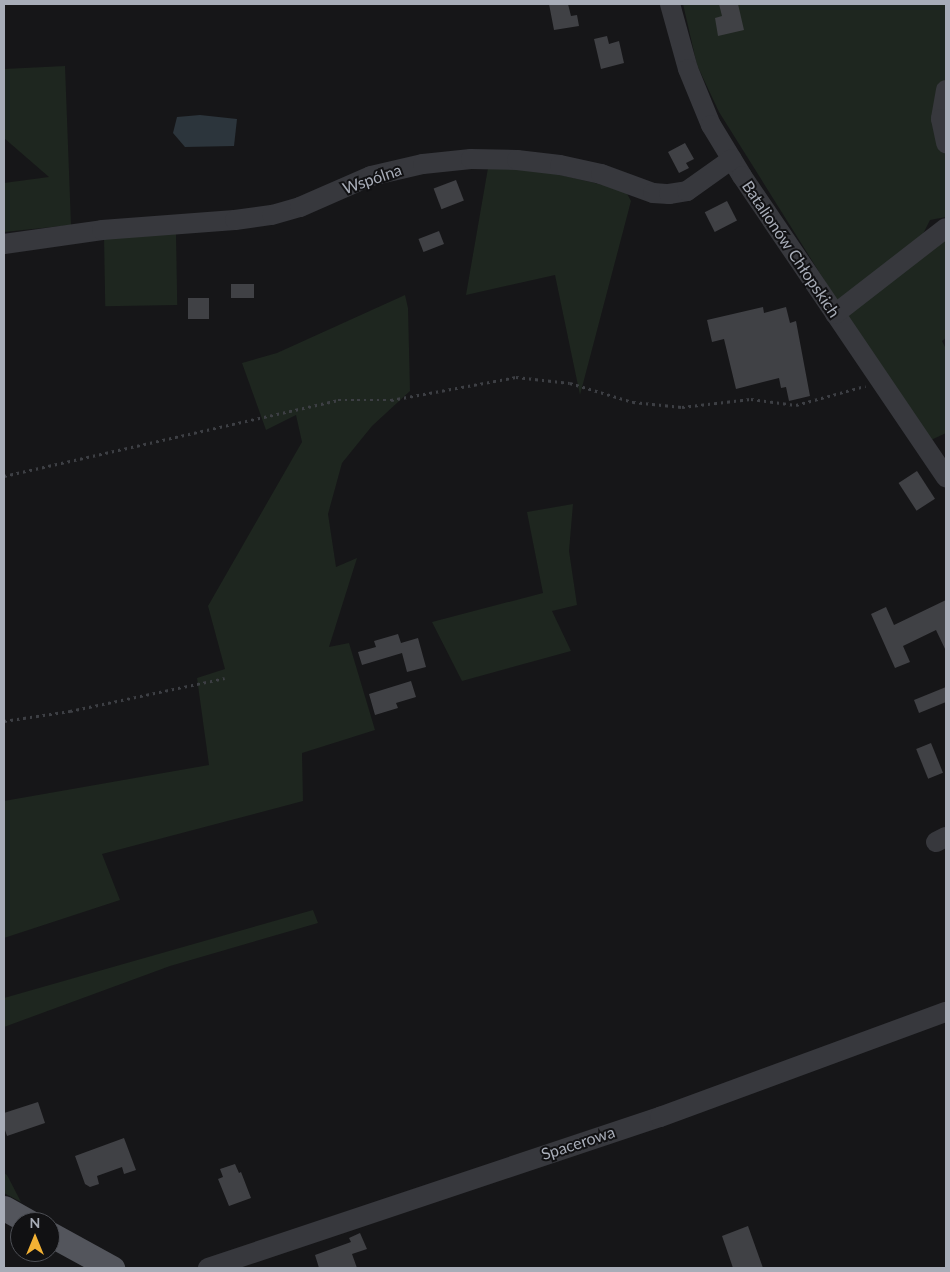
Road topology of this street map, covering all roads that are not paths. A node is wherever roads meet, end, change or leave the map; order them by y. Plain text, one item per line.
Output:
1 (670, 4) edge
2 (946, 90) edge
3 (946, 143) edge
4 (732, 159) junction
5 (946, 228) edge
6 (4, 244) edge
7 (835, 314) junction
8 (946, 478) edge
9 (946, 1012) edge
10 (60, 1239) edge
11 (112, 1268) edge
12 (208, 1268) edge

1 - 4 street, Batalionów Chłopskich
2 - 3 street
4 - 6 street, Wspólna
4 - 7 street, Batalionów Chłopskich
5 - 7 street
7 - 8 street, Batalionów Chłopskich
9 - 12 street, Spacerowa
10 - 11 main road

